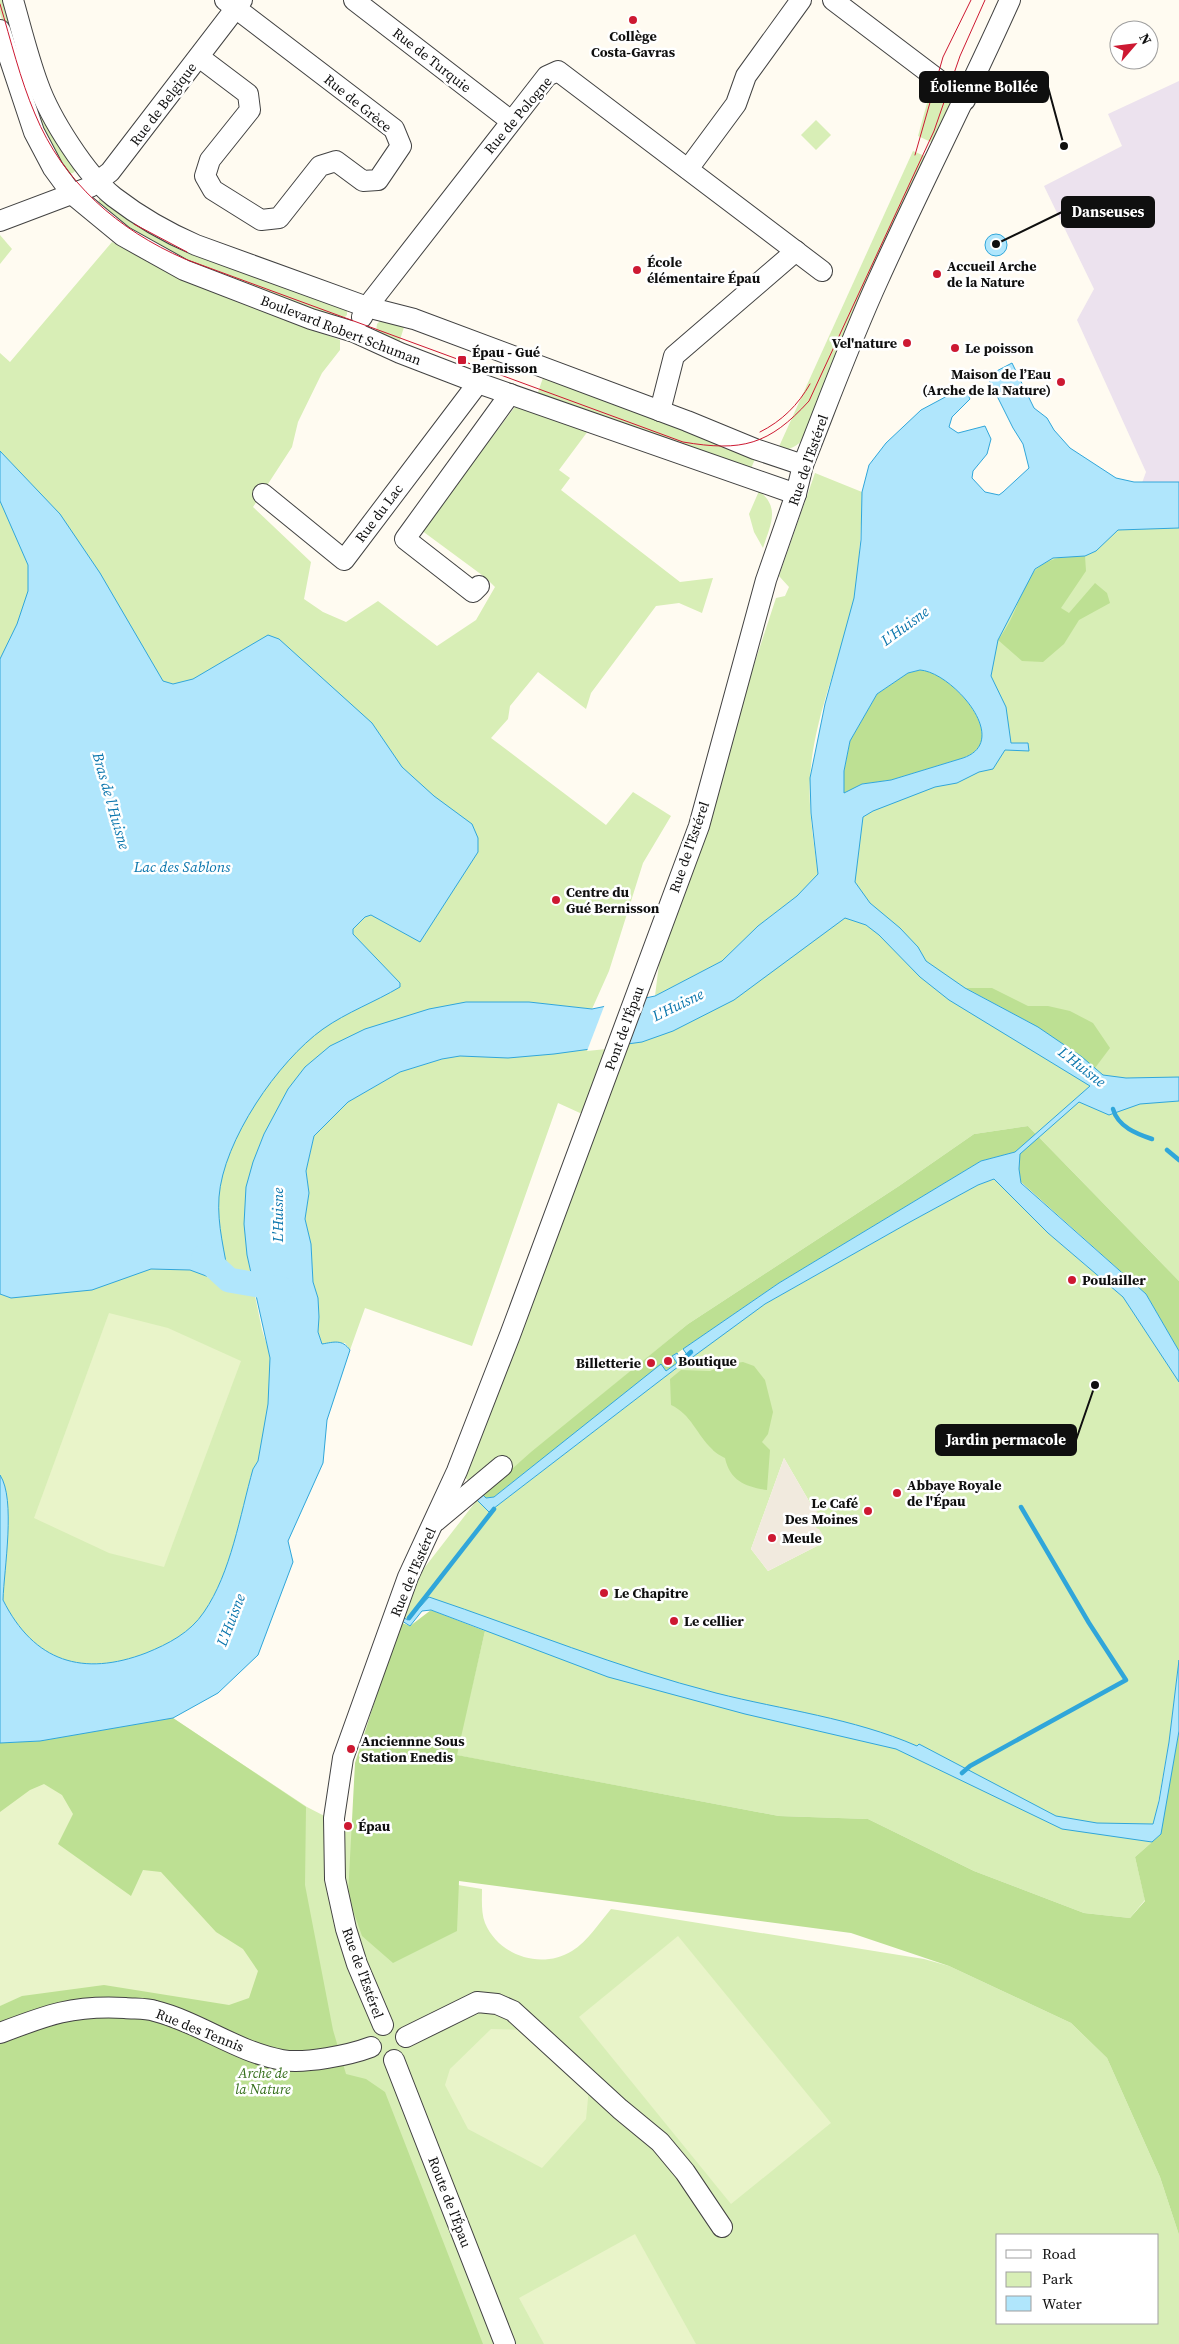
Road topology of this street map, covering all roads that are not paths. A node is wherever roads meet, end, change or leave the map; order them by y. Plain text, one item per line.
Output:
1 (13, 0) edge
2 (354, 0) edge
3 (801, 0) edge
4 (834, 0) edge
5 (1010, 0) edge
6 (234, 3) edge
7 (0, 30) edge
8 (199, 57) junction
9 (965, 100) junction
10 (511, 121) junction
11 (688, 169) junction
12 (99, 182) junction
13 (72, 194) junction
14 (0, 221) edge
15 (796, 251) junction
16 (822, 271) dead end
17 (367, 307) junction
18 (354, 332) junction
19 (478, 383) junction
20 (510, 394) junction
21 (660, 411) junction
22 (803, 464) junction
23 (263, 494) dead end
24 (796, 494) junction
25 (479, 586) dead end
26 (657, 939) joint
27 (588, 1124) joint
28 (502, 1466) dead end
29 (433, 1524) junction
30 (383, 2025) junction
31 (0, 2033) edge
32 (406, 2037) junction
33 (371, 2047) junction
34 (394, 2060) junction
35 (722, 2227) dead end
36 (505, 2344) edge

1 - 12 street
2 - 10 street, Rue de Turquie
3 - 11 street
4 - 9 street
5 - 9 street, Rue de l'Estérel
6 - 8 street, Rue de Belgique
6 - 8 street, Rue de Grèce
7 - 13 street, Boulevard Robert Schuman
8 - 12 street, Rue de Belgique
9 - 22 street, Rue de l'Estérel
10 - 11 street, Rue de Pologne
10 - 17 street, Rue de Pologne
11 - 15 street, Rue de Pologne
12 - 13 street, Rue de Belgique
12 - 17 street
13 - 14 street, Rue de Belgique
13 - 18 street, Boulevard Robert Schuman
15 - 16 street, Rue de Pologne
15 - 21 street
17 - 18 street, Rue de Pologne
17 - 21 street
18 - 19 street, Boulevard Robert Schuman
19 - 20 street, Boulevard Robert Schuman
19 - 23 street, Rue du Lac
20 - 24 street, Boulevard Robert Schuman
20 - 25 street
21 - 22 street
22 - 24 street, Rue de l'Estérel
24 - 26 street, Rue de l'Estérel
26 - 27 street, Pont de l'Épau
27 - 29 street, Rue de l'Estérel
28 - 29 street
29 - 30 street, Rue de l'Estérel
30 - 32 street
30 - 33 street
31 - 33 street, Rue des Tennis
32 - 34 street
32 - 35 street
33 - 34 street
34 - 36 street, Route de l'Épau

